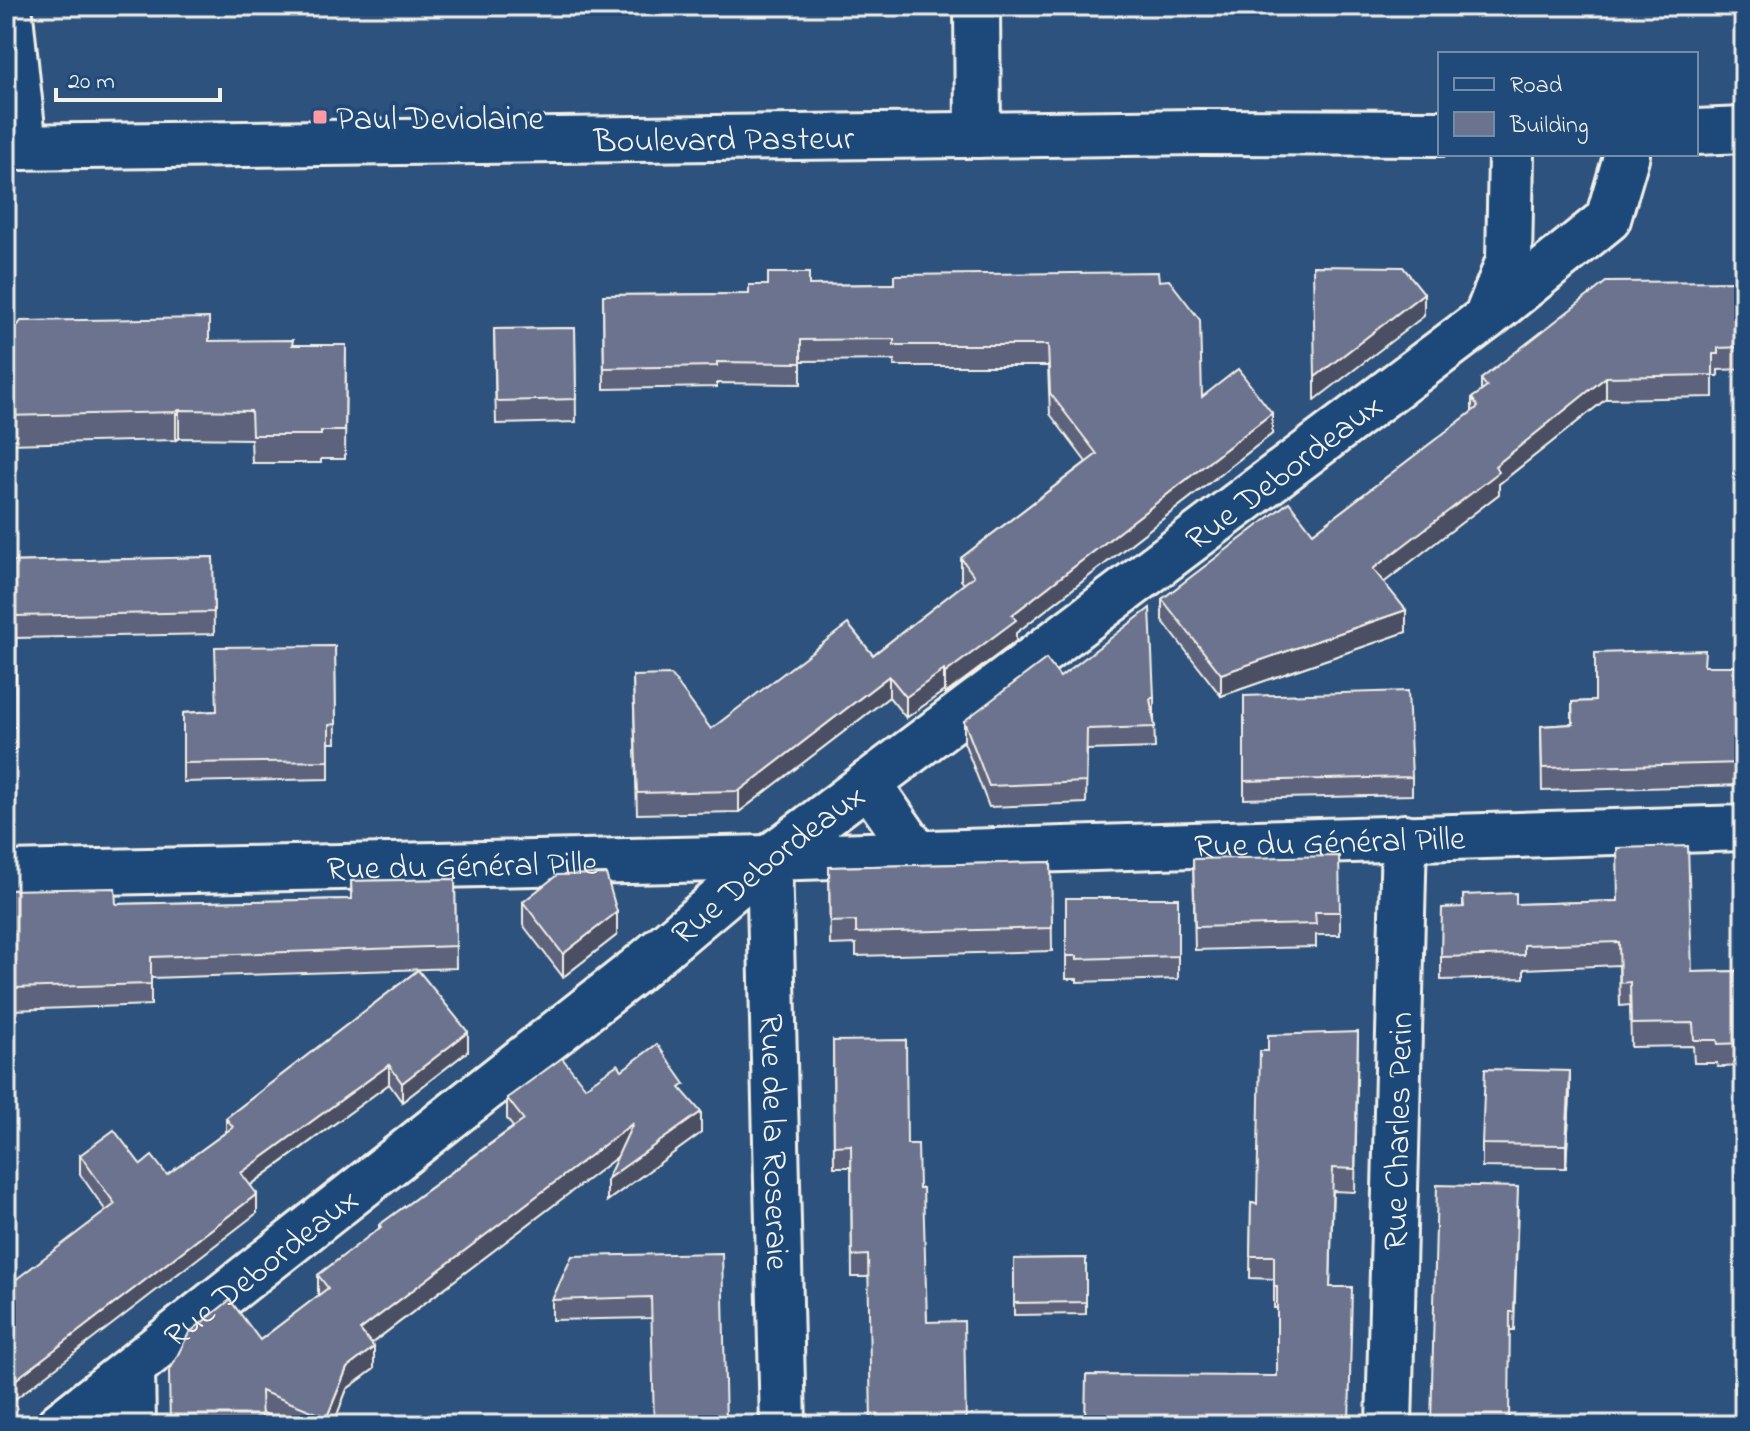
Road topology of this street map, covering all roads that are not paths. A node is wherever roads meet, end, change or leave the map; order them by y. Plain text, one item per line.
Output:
1 (9, 6) edge
2 (977, 6) edge
3 (1744, 130) edge
4 (1698, 132) edge
5 (1438, 133) edge
6 (978, 135) junction
7 (15, 147) edge
8 (1511, 156) edge
9 (1626, 156) edge
10 (1486, 318) junction
11 (868, 783) junction
12 (1744, 828) edge
13 (1404, 837) junction
14 (916, 852) junction
15 (769, 858) junction
16 (6, 874) edge
17 (132, 1368) junction
18 (59, 1425) edge
19 (133, 1425) edge
20 (783, 1425) edge
21 (1389, 1425) edge

1 - 7 street
2 - 6 street
3 - 4 street
5 - 6 street, Boulevard Pasteur
6 - 7 street, Boulevard Pasteur
8 - 10 street
9 - 10 street, Rue Debordeaux
10 - 11 street, Rue Debordeaux
11 - 14 street
11 - 15 street, Rue Debordeaux
12 - 13 street, Rue du Général Pille
13 - 14 street, Rue du Général Pille
13 - 21 street, Rue Charles Perin
14 - 15 street, Rue du Général Pille
15 - 16 street, Rue du Général Pille
15 - 17 street, Rue Debordeaux
15 - 20 street, Rue de la Roseraie
17 - 18 street, Rue Debordeaux
17 - 19 street

